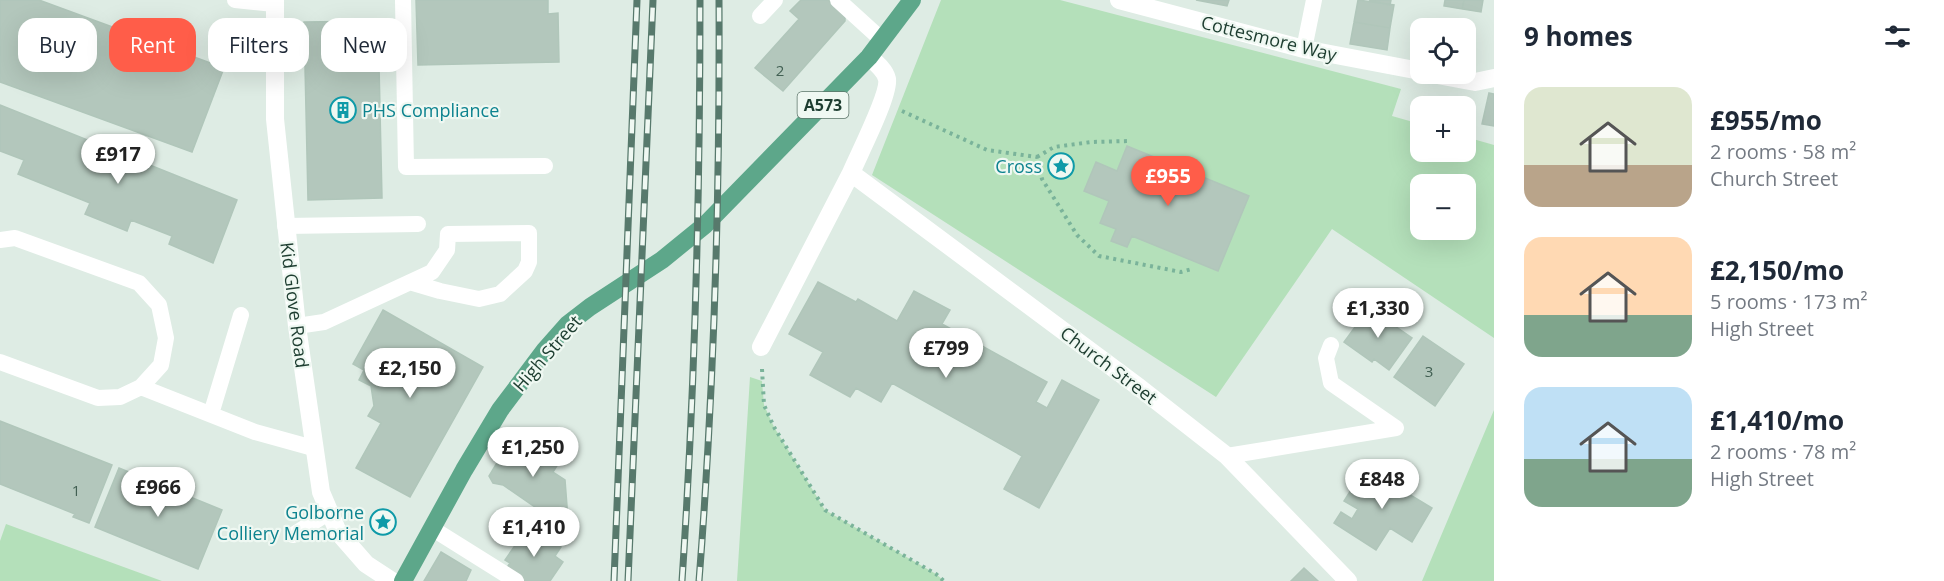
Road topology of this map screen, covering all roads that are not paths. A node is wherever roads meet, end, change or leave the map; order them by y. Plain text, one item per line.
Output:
1 (235, 0) edge
2 (403, 0) edge
3 (775, 0) edge
4 (838, 0) edge
5 (912, 0) edge
6 (1119, 0) edge
7 (1314, 0) edge
8 (275, 2) edge
9 (760, 16) dead end
10 (882, 40) junction
11 (1304, 49) junction
12 (869, 57) junction
13 (1410, 69) edge
14 (1494, 78) edge
15 (1476, 82) edge
16 (544, 166) dead end
17 (850, 173) junction
18 (418, 224) dead end
19 (285, 226) junction
20 (0, 240) edge
21 (413, 282) junction
22 (241, 315) dead end
23 (297, 326) junction
24 (1330, 345) dead end
25 (761, 347) road end
26 (0, 362) edge
27 (141, 387) junction
28 (211, 414) junction
29 (313, 448) junction
30 (1227, 456) junction
31 (328, 513) junction
32 (433, 529) junction
33 (293, 535) dead end
34 (392, 581) edge
35 (403, 581) edge
36 (516, 581) edge
37 (1348, 581) edge

1 - 8 lane
2 - 16 lane
3 - 9 lane
4 - 10 lane
5 - 10 main road, A573
6 - 11 street, Cottesmore Way
7 - 11 lane
8 - 19 street, Kid Glove Road
10 - 12 main road, A573
11 - 13 street, Cottesmore Way
12 - 17 street
12 - 32 main road, High Street / A573
14 - 15 street
17 - 25 street
17 - 30 street, Church Street
18 - 19 lane
19 - 23 street, Kid Glove Road
20 - 27 lane
21 - 21 lane
21 - 23 lane
22 - 28 lane
23 - 29 street, Kid Glove Road
24 - 30 lane
26 - 27 lane
27 - 28 lane
28 - 29 lane
29 - 31 street, Kid Glove Road
30 - 37 street, Church Street
31 - 33 lane
31 - 34 street, Kid Glove Road
32 - 35 main road, High Street / A573
32 - 36 lane

